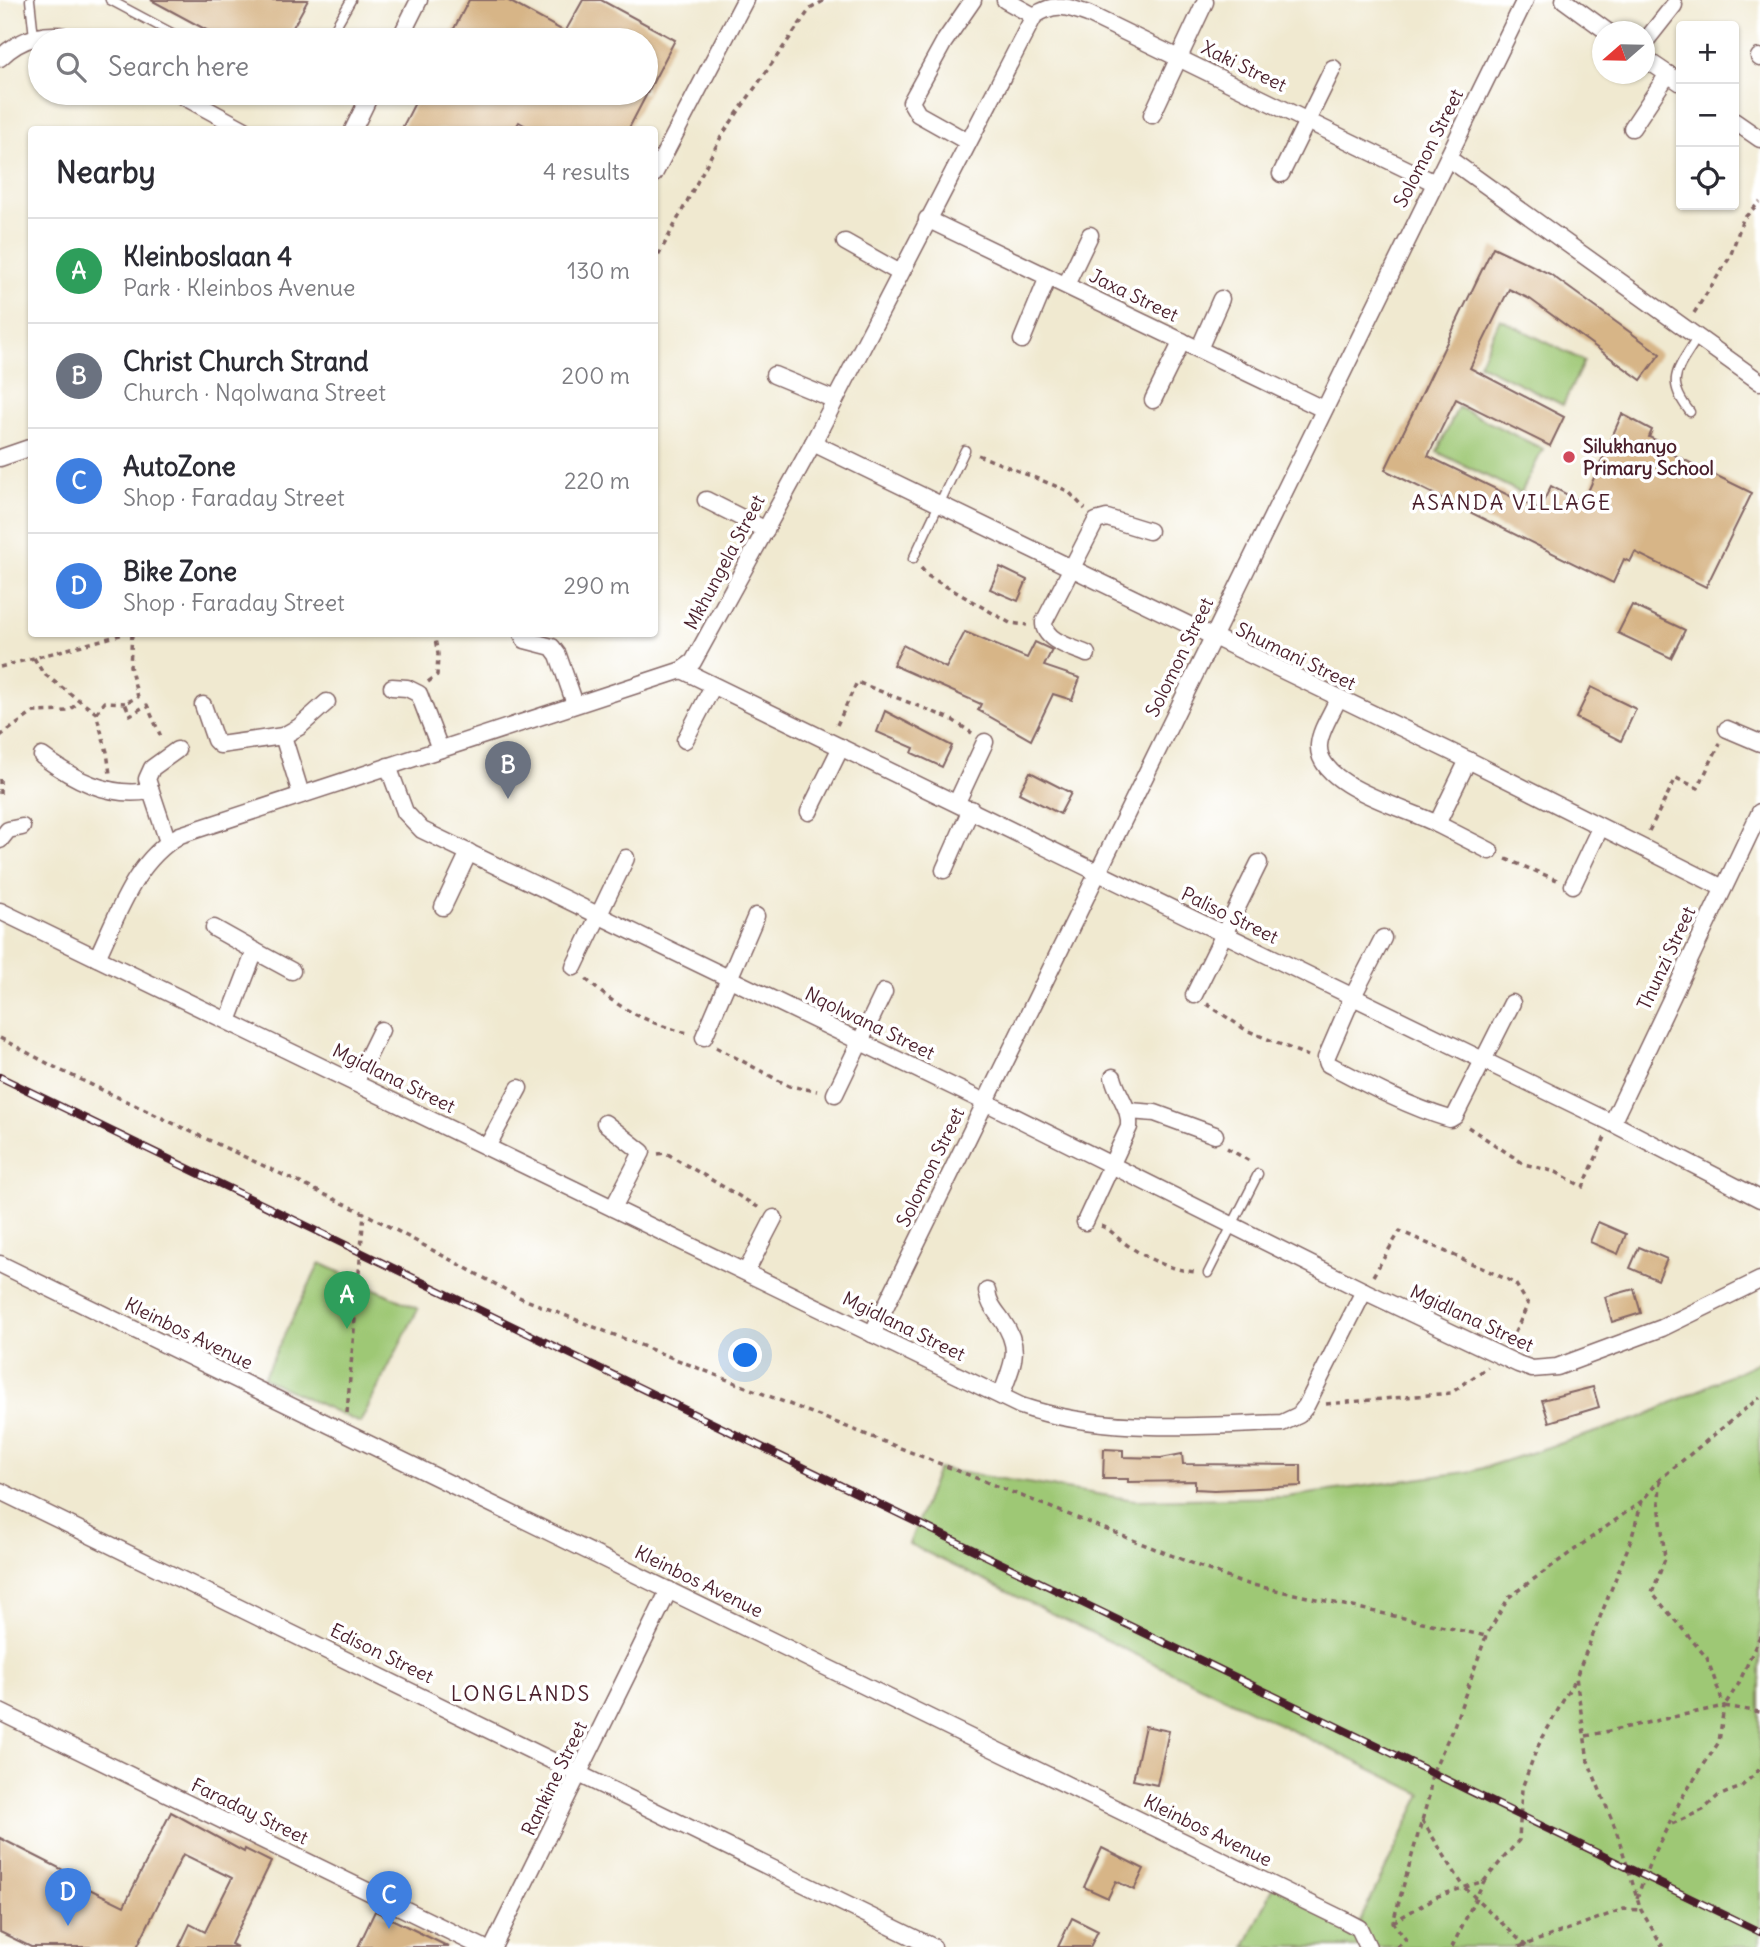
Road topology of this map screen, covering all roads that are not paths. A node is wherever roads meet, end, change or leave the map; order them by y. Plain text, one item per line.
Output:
1 (30, 0) edge
2 (110, 0) edge
3 (351, 0) edge
4 (419, 0) edge
5 (745, 0) edge
6 (973, 0) edge
7 (1005, 0) edge
8 (1525, 0) edge
9 (1564, 0) edge
10 (1205, 2) dead end
11 (1051, 3) edge
12 (1674, 5) dead end
13 (1034, 16) junction
14 (1593, 21) edge
15 (33, 28) edge
16 (162, 28) edge
17 (335, 28) edge
18 (404, 28) edge
19 (1655, 29) edge
20 (28, 40) edge
21 (1176, 57) junction
22 (0, 58) edge
23 (1655, 65) edge
24 (1333, 68) dead end
25 (1675, 79) edge
26 (199, 105) edge
27 (366, 105) edge
28 (1152, 114) dead end
29 (1307, 121) junction
30 (1739, 124) edge
31 (238, 126) edge
32 (355, 126) edge
33 (1632, 128) dead end
34 (1760, 139) edge
35 (968, 142) junction
36 (1448, 158) junction
37 (658, 166) edge
38 (1281, 174) dead end
39 (1433, 182) junction
40 (927, 219) junction
41 (1090, 235) dead end
42 (845, 242) dead end
43 (900, 273) junction
44 (1048, 277) junction
45 (1066, 285) junction
46 (1221, 299) dead end
47 (1697, 338) junction
48 (1022, 340) dead end
49 (1182, 341) junction
50 (1199, 349) junction
51 (774, 375) dead end
52 (1760, 383) edge
53 (835, 400) junction
54 (1153, 400) dead end
55 (1323, 409) junction
56 (1690, 412) dead end
57 (813, 443) junction
58 (28, 448) edge
59 (965, 450) road end
60 (0, 458) edge
61 (706, 500) dead end
62 (939, 505) junction
63 (766, 530) junction
64 (1149, 531) dead end
65 (914, 559) road end
66 (1073, 571) junction
67 (524, 637) edge
68 (1211, 638) junction
69 (1087, 654) dead end
70 (682, 670) junction
71 (713, 686) junction
72 (392, 687) dead end
73 (1338, 699) junction
74 (327, 702) dead end
75 (575, 704) junction
76 (203, 705) dead end
77 (1727, 729) road end
78 (283, 736) junction
79 (685, 740) dead end
80 (985, 742) road end
81 (1760, 743) edge
82 (835, 744) junction
83 (440, 749) junction
84 (177, 750) dead end
85 (42, 756) dead end
86 (1468, 760) junction
87 (388, 766) junction
88 (149, 791) junction
89 (302, 794) junction
90 (964, 806) junction
91 (809, 812) dead end
92 (1760, 812) edge
93 (1437, 824) junction
94 (22, 827) dead end
95 (1601, 828) junction
96 (0, 840) edge
97 (168, 842) junction
98 (1490, 851) road end
99 (469, 852) junction
100 (626, 858) dead end
101 (1259, 863) dead end
102 (944, 870) dead end
103 (1097, 873) junction
104 (1573, 885) road end
105 (1723, 888) junction
106 (443, 907) dead end
107 (0, 911) edge
108 (598, 915) junction
109 (756, 916) dead end
110 (215, 928) dead end
111 (1223, 936) junction
112 (1383, 938) dead end
113 (255, 951) junction
114 (97, 958) junction
115 (574, 967) road end
116 (292, 971) dead end
117 (729, 978) junction
118 (884, 992) dead end
119 (1194, 995) road end
120 (1352, 998) junction
121 (1512, 1003) dead end
122 (228, 1021) junction
123 (381, 1030) dead end
124 (704, 1037) road end
125 (862, 1042) junction
126 (1484, 1061) junction
127 (1114, 1077) dead end
128 (355, 1083) junction
129 (519, 1088) dead end
130 (835, 1094) road end
131 (985, 1102) junction
132 (1129, 1111) junction
133 (1612, 1122) junction
134 (605, 1123) dead end
135 (1215, 1135) road end
136 (487, 1147) junction
137 (1109, 1164) junction
138 (1258, 1174) road end
139 (1760, 1199) edge
140 (613, 1208) junction
141 (774, 1219) road end
142 (1085, 1222) road end
143 (1233, 1227) junction
144 (0, 1264) edge
145 (746, 1272) junction
146 (1208, 1273) road end
147 (1760, 1280) edge
148 (987, 1291) dead end
149 (1364, 1291) junction
150 (872, 1334) junction
151 (1001, 1396) junction
152 (0, 1491) edge
153 (668, 1590) junction
154 (0, 1712) edge
155 (581, 1772) junction
156 (482, 1947) edge
157 (493, 1947) edge
158 (933, 1947) edge
159 (1368, 1947) edge

1 - 15 lane
2 - 16 lane
3 - 17 lane
4 - 18 street
5 - 37 street
6 - 35 street
7 - 13 street
8 - 36 street, Solomon Street
9 - 14 street
10 - 21 street
11 - 13 street, Xaki Street
11 - 21 street, Xaki Street
12 - 19 street
13 - 35 street, Mkhungela Street
20 - 22 street
21 - 28 street
21 - 29 street, Xaki Street
23 - 25 street
24 - 29 street
25 - 33 street
26 - 31 street
27 - 32 street
29 - 38 street
29 - 39 street, Xaki Street
30 - 34 street
35 - 40 street, Mkhungela Street
36 - 39 street, Solomon Street
36 - 47 street
39 - 55 street, Solomon Street
40 - 43 street, Mkhungela Street
40 - 44 street, Jaxa Street
41 - 45 street
42 - 43 street
43 - 53 street, Mkhungela Street
44 - 45 street, Jaxa Street
44 - 48 street
45 - 49 street, Jaxa Street
46 - 50 street
47 - 52 street
47 - 56 lane
49 - 50 street, Jaxa Street
49 - 54 street
50 - 55 street, Jaxa Street
51 - 53 street
53 - 57 street, Mkhungela Street
55 - 68 street, Solomon Street
57 - 62 street, Shumani Street
57 - 63 street, Mkhungela Street
58 - 60 street
59 - 62 lane
61 - 63 street
62 - 65 lane
62 - 66 street, Shumani Street
63 - 70 street, Mkhungela Street
64 - 66 street
66 - 68 street, Shumani Street
66 - 69 street
67 - 75 street
68 - 73 street, Shumani Street
68 - 103 street, Solomon Street
70 - 71 street, Paliso Street
70 - 75 street
71 - 79 street
71 - 82 street, Paliso Street
72 - 83 street
73 - 86 street, Shumani Street
73 - 93 street
74 - 78 street
75 - 83 street
76 - 78 street
77 - 81 street
78 - 89 street
80 - 90 street
82 - 90 street, Paliso Street
82 - 91 street
83 - 87 street
84 - 88 street
85 - 88 street
86 - 93 street
86 - 95 street, Shumani Street
87 - 89 street
87 - 99 street, Nqolwana Street
88 - 97 street
89 - 97 street
90 - 102 street
90 - 103 street, Paliso Street
92 - 105 street, Thunzi Street
93 - 98 street
94 - 96 street
95 - 104 street
95 - 105 street, Shumani Street
97 - 114 street
99 - 106 street
99 - 108 street, Nqolwana Street
100 - 108 street
101 - 111 street
103 - 111 street, Paliso Street
103 - 131 street, Solomon Street
105 - 133 street, Thunzi Street
107 - 114 street, Mgidlana Street
108 - 115 street
108 - 117 street, Nqolwana Street
109 - 117 street
110 - 113 street
111 - 119 street
111 - 120 street, Paliso Street
112 - 120 street
113 - 116 street
113 - 122 street
114 - 122 street, Mgidlana Street
117 - 124 street
117 - 125 street, Nqolwana Street
118 - 125 street
120 - 126 street, Paliso Street
120 - 126 street
121 - 126 street
122 - 128 street, Mgidlana Street
123 - 128 street
125 - 130 street
125 - 131 street, Nqolwana Street
126 - 133 street, Paliso Street
127 - 132 street
128 - 136 street, Mgidlana Street
129 - 136 street
131 - 137 street, Nqolwana Street
131 - 150 street, Solomon Street
132 - 135 street
132 - 137 street
133 - 139 street, Paliso Street
134 - 140 street
136 - 140 street, Mgidlana Street
137 - 142 street
137 - 143 street, Nqolwana Street
138 - 143 lane
140 - 145 street, Mgidlana Street
141 - 145 street
143 - 146 lane
143 - 149 street, Nqolwana Street
144 - 153 street, Kleinbos Avenue
145 - 150 street, Mgidlana Street
147 - 149 street, Mgidlana Street
148 - 151 street
149 - 151 street, Mgidlana Street
150 - 151 street, Mgidlana Street
152 - 155 street, Edison Street
153 - 155 street, Rankine Street
153 - 159 street, Kleinbos Avenue
154 - 156 street, Faraday Street
155 - 157 street, Rankine Street
155 - 158 street, Edison Street

